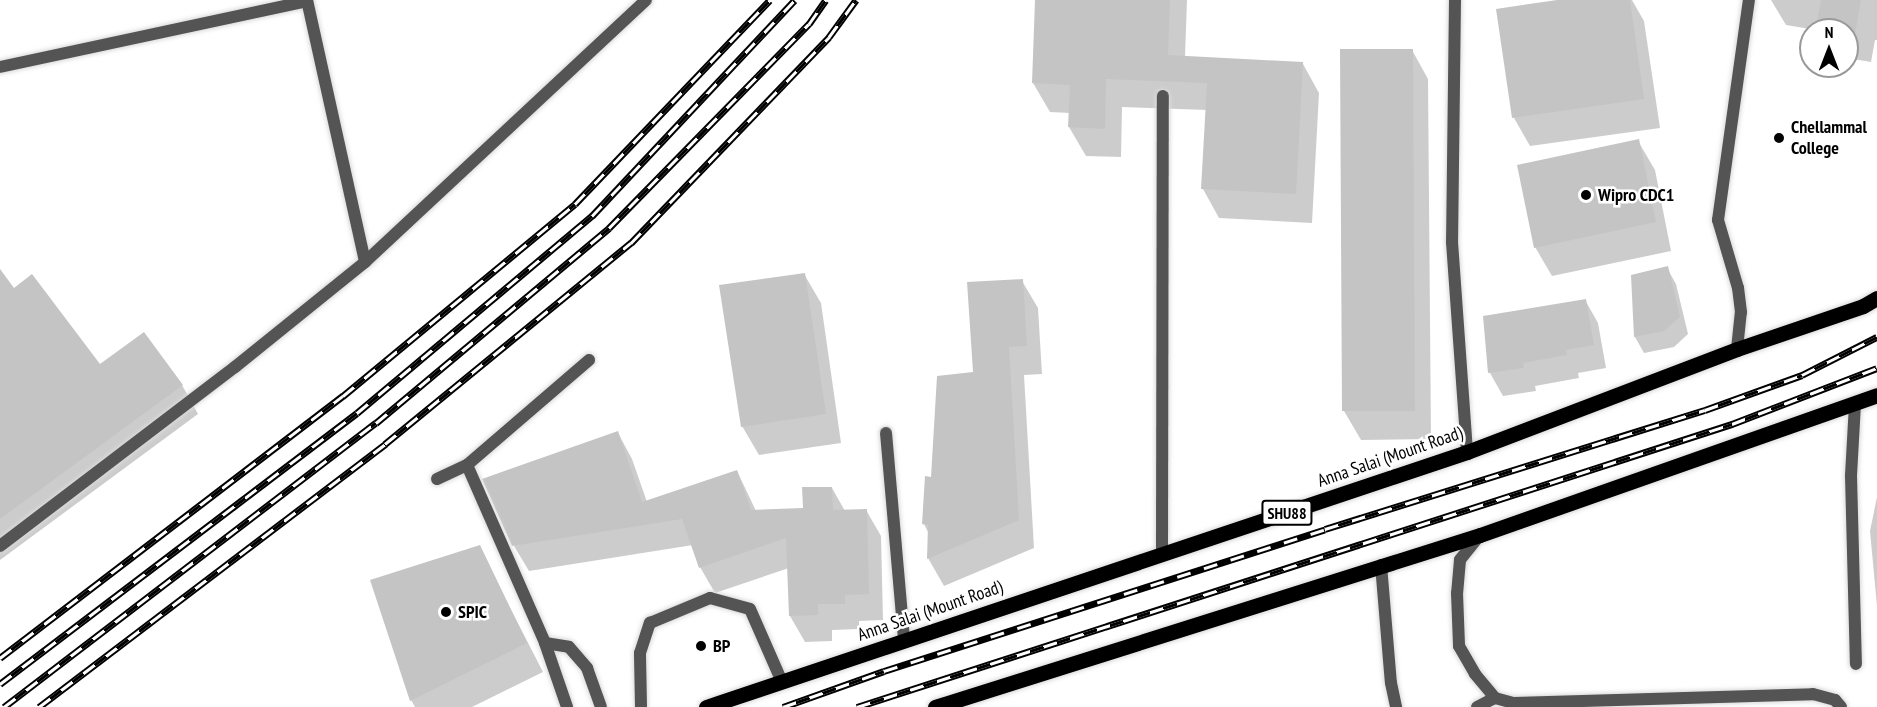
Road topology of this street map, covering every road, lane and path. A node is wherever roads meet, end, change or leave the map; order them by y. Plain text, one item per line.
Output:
1 (646, 0) edge
2 (1455, 0) edge
3 (1749, 0) edge
4 (307, 1) edge
5 (0, 67) edge
6 (1163, 96) dead end
7 (366, 262) junction
8 (1872, 303) edge
9 (1737, 349) junction
10 (589, 360) dead end
11 (1877, 395) edge
12 (1855, 404) junction
13 (1877, 408) edge
14 (886, 433) dead end
15 (1467, 452) junction
16 (467, 465) junction
17 (437, 479) dead end
18 (1480, 535) junction
19 (0, 546) edge
20 (1162, 555) junction
21 (1381, 565) junction
22 (904, 640) junction
23 (545, 643) junction
24 (1856, 663) dead end
25 (782, 681) junction
26 (1495, 698) junction
27 (567, 707) edge
28 (601, 707) edge
29 (641, 707) edge
30 (706, 707) edge
31 (935, 707) edge
32 (1396, 707) edge
33 (1477, 707) edge
34 (1841, 707) edge

1 - 7 street
2 - 15 street
3 - 9 street
4 - 5 street
4 - 7 street
6 - 20 street
7 - 19 street
8 - 9 main road, Anna Salai (Mount Road) / SHU88
9 - 15 main road, Anna Salai (Mount Road) / SHU88
10 - 16 street
11 - 12 main road
12 - 13 main road
12 - 18 main road
12 - 24 street
14 - 22 street
15 - 20 main road, Anna Salai (Mount Road) / SHU88
16 - 17 street
16 - 23 street
18 - 21 main road
18 - 26 street
20 - 22 main road, Anna Salai (Mount Road) / SHU88
21 - 31 main road
21 - 32 street
22 - 25 main road, Anna Salai (Mount Road) / SHU88
23 - 27 street
23 - 28 street
25 - 29 street
25 - 30 main road, Anna Salai (Mount Road) / SHU88
26 - 33 street
26 - 34 street

